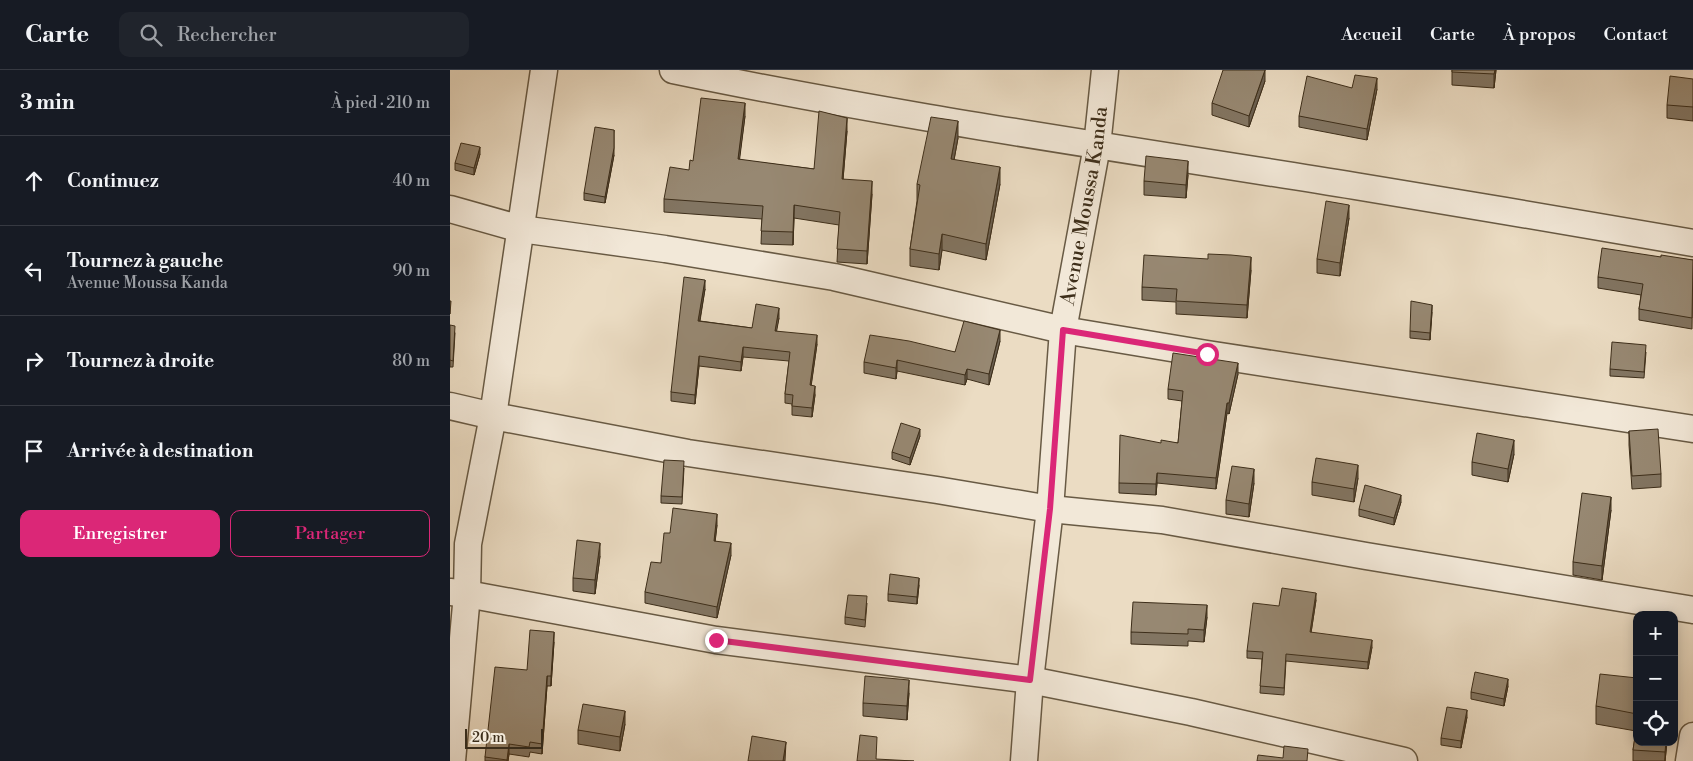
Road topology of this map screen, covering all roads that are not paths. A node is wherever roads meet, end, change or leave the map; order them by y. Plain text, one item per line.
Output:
1 (544, 70) edge
2 (673, 70) edge
3 (1105, 70) edge
4 (1097, 146) junction
5 (450, 209) edge
6 (520, 229) junction
7 (1693, 243) edge
8 (1063, 330) junction
9 (450, 406) edge
10 (493, 416) junction
11 (1693, 428) edge
12 (1050, 509) junction
13 (459, 593) edge
14 (1693, 610) edge
15 (1030, 680) junction
16 (1693, 736) edge
17 (452, 761) edge
18 (1024, 761) edge
19 (1404, 761) edge
20 (1689, 761) edge

1 - 6 street
2 - 4 street
3 - 4 street, Avenue Moussa Kanda
4 - 7 street
4 - 8 street, Avenue Moussa Kanda
5 - 6 street
6 - 8 street
6 - 10 street
8 - 11 street
8 - 12 street, Avenue Moussa Kanda
9 - 10 street
10 - 12 street
10 - 13 street
12 - 14 street
12 - 15 street, Avenue Moussa Kanda
13 - 15 street
13 - 17 street
15 - 18 street, Avenue Moussa Kanda
15 - 19 street
16 - 20 street

